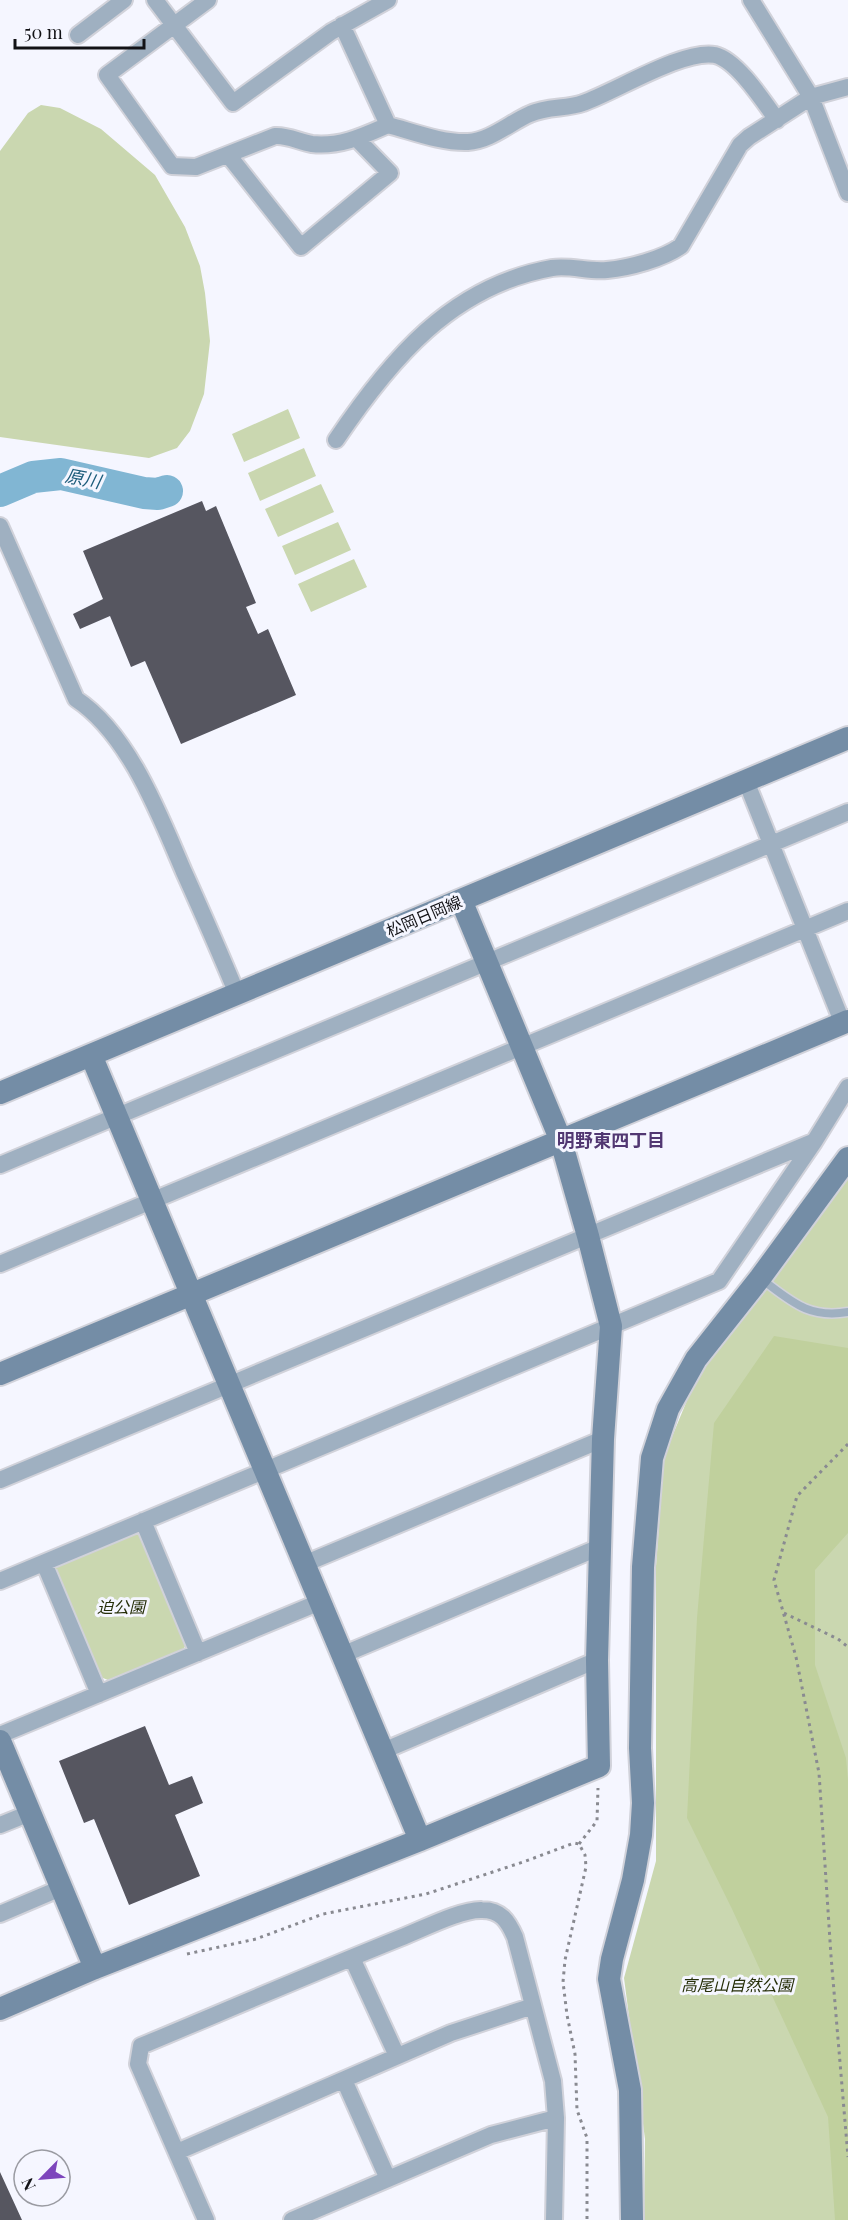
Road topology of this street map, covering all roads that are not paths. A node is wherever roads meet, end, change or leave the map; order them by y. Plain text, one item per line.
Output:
1 (124, 0) edge
2 (155, 0) edge
3 (208, 0) edge
4 (388, 0) edge
5 (751, 0) edge
6 (174, 25) junction
7 (342, 26) junction
8 (78, 35) dead end
9 (848, 87) edge
10 (810, 97) junction
11 (777, 120) junction
12 (388, 125) junction
13 (357, 139) junction
14 (229, 156) junction
15 (848, 193) edge
16 (336, 440) dead end
17 (0, 526) edge
18 (848, 738) edge
19 (746, 782) junction
20 (848, 812) edge
21 (771, 844) junction
22 (461, 900) junction
23 (848, 911) edge
24 (805, 929) junction
25 (487, 962) junction
26 (237, 994) junction
27 (845, 1023) edge
28 (523, 1047) junction
29 (91, 1055) junction
30 (848, 1088) edge
31 (0, 1093) edge
32 (117, 1117) junction
33 (561, 1141) junction
34 (814, 1142) junction
35 (848, 1158) edge
36 (0, 1165) edge
37 (152, 1201) junction
38 (588, 1236) junction
39 (0, 1264) edge
40 (760, 1278) junction
41 (191, 1294) junction
42 (848, 1312) edge
43 (610, 1326) junction
44 (0, 1374) edge
45 (229, 1385) junction
46 (603, 1439) junction
47 (265, 1470) junction
48 (0, 1480) edge
49 (143, 1521) junction
50 (600, 1547) junction
51 (44, 1563) junction
52 (304, 1564) junction
53 (0, 1581) edge
54 (320, 1602) junction
55 (198, 1653) junction
56 (342, 1655) junction
57 (597, 1660) junction
58 (99, 1694) junction
59 (0, 1735) edge
60 (0, 1741) edge
61 (382, 1751) junction
62 (30, 1813) junction
63 (0, 1825) edge
64 (420, 1840) junction
65 (61, 1888) junction
66 (0, 1914) edge
67 (352, 1958) junction
68 (95, 1968) junction
69 (533, 2006) junction
70 (0, 2009) edge
71 (397, 2056) junction
72 (344, 2080) junction
73 (556, 2118) junction
74 (177, 2152) junction
75 (388, 2179) junction
76 (206, 2220) edge
77 (292, 2220) edge
78 (554, 2220) edge
79 (632, 2220) edge

1 - 8 street
2 - 6 street
3 - 6 street
4 - 7 street
5 - 10 street
6 - 7 street
6 - 14 street
7 - 12 street
9 - 10 street
10 - 11 street
10 - 15 street
11 - 12 street
11 - 16 street
12 - 13 street
13 - 14 street
13 - 14 street
17 - 26 street
18 - 19 street, 松岡日岡線
19 - 21 street
19 - 22 street, 松岡日岡線
20 - 21 street
21 - 24 street
21 - 25 street
22 - 25 street
22 - 26 street, 松岡日岡線
23 - 24 street
24 - 27 street
24 - 28 street
25 - 28 street
25 - 32 street
26 - 29 street, 松岡日岡線
27 - 33 street
28 - 33 street
28 - 37 street
29 - 31 street, 松岡日岡線
29 - 32 street
30 - 34 street
32 - 36 street
32 - 37 street
33 - 38 street
33 - 41 street
34 - 38 street
34 - 43 street
35 - 40 street
37 - 39 street
37 - 41 street
38 - 43 street
38 - 45 street
40 - 42 lane
40 - 79 street
41 - 44 street
41 - 45 street
43 - 46 street
43 - 47 street
45 - 47 street
45 - 48 street
46 - 50 street
46 - 52 street
47 - 49 street
47 - 52 street
49 - 51 street
49 - 55 street
50 - 56 street
50 - 57 street
51 - 53 street
51 - 58 street
52 - 54 street
54 - 55 street
54 - 56 street
55 - 58 street
56 - 61 street
57 - 61 street
57 - 64 street
58 - 59 street
60 - 62 street
61 - 64 street
62 - 63 street
62 - 65 street
64 - 68 street
65 - 66 street
65 - 68 street
67 - 69 street
67 - 71 street
67 - 74 street
68 - 70 street
69 - 71 street
69 - 73 street
71 - 72 street
72 - 74 street
72 - 75 street
73 - 75 street
73 - 78 street
74 - 76 street
75 - 77 street

